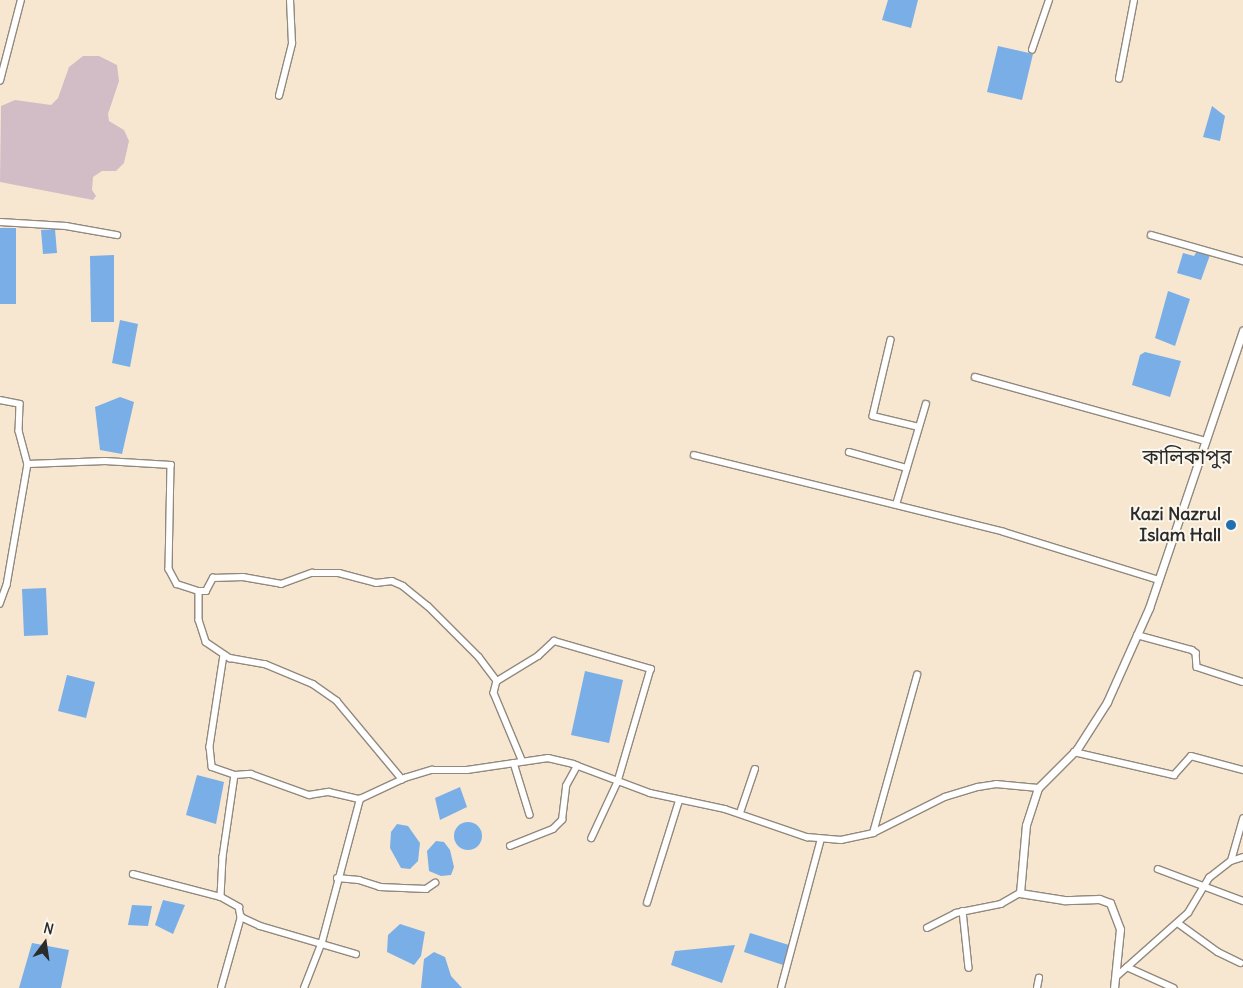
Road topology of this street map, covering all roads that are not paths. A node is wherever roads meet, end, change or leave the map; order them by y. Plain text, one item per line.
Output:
1 (21, 0) edge
2 (290, 0) edge
3 (1049, 0) edge
4 (1134, 0) edge
5 (1032, 50) dead end
6 (1119, 79) dead end
7 (0, 81) edge
8 (279, 96) dead end
9 (0, 222) edge
10 (117, 235) dead end
11 (1151, 235) dead end
12 (1243, 261) edge
13 (1243, 330) edge
14 (891, 340) dead end
15 (975, 377) dead end
16 (0, 400) edge
17 (926, 404) dead end
18 (919, 427) junction
19 (1206, 441) junction
20 (850, 452) dead end
21 (694, 455) dead end
22 (28, 464) junction
23 (907, 468) junction
24 (896, 505) junction
25 (1159, 580) junction
26 (199, 591) junction
27 (0, 604) edge
28 (1136, 635) junction
29 (224, 655) junction
30 (917, 675) dead end
31 (497, 681) junction
32 (1243, 682) edge
33 (1074, 752) junction
34 (522, 760) junction
35 (514, 763) junction
36 (577, 766) junction
37 (755, 769) dead end
38 (1243, 770) edge
39 (236, 775) junction
40 (402, 779) junction
41 (618, 782) junction
42 (1038, 788) junction
43 (360, 799) junction
44 (678, 801) junction
45 (740, 813) junction
46 (530, 815) dead end
47 (1243, 819) edge
48 (873, 833) junction
49 (592, 838) dead end
50 (821, 839) junction
51 (510, 846) dead end
52 (1243, 857) edge
53 (1231, 861) junction
54 (1158, 869) dead end
55 (133, 874) dead end
56 (337, 878) junction
57 (435, 882) dead end
58 (1204, 886) junction
59 (1020, 893) junction
60 (221, 896) junction
61 (1243, 902) edge
62 (647, 904) dead end
63 (963, 911) junction
64 (241, 917) junction
65 (1178, 923) junction
66 (927, 928) dead end
67 (322, 942) junction
68 (356, 954) dead end
69 (1241, 963) dead end
70 (1128, 967) junction
71 (969, 968) dead end
72 (1118, 976) junction
73 (1039, 978) dead end
74 (221, 988) edge
75 (304, 988) edge
76 (781, 988) edge
77 (1037, 988) edge
78 (1114, 988) edge
79 (1174, 988) edge

1 - 7 street
2 - 8 street
3 - 5 street
4 - 6 street
9 - 10 street
11 - 12 street
13 - 19 street
14 - 18 street
15 - 19 street
16 - 22 street
17 - 18 street
18 - 23 street
19 - 25 street
20 - 23 street
21 - 24 street
22 - 26 street
22 - 27 street
23 - 24 street
24 - 25 street
25 - 28 street
26 - 29 street
26 - 31 street
28 - 32 street
28 - 33 street
29 - 39 street
29 - 40 street
30 - 48 street
31 - 34 street
31 - 41 street
33 - 38 street
33 - 42 street
34 - 35 street
34 - 36 street
35 - 40 street
35 - 46 street
36 - 41 street
36 - 51 street
37 - 45 street
39 - 43 street
39 - 60 street
40 - 43 street
41 - 44 street
41 - 49 street
42 - 48 street
42 - 59 street
43 - 56 street
44 - 45 street
44 - 62 street
45 - 50 street
47 - 53 street
48 - 50 street
50 - 76 street
52 - 53 street
53 - 58 street
54 - 58 street
55 - 60 street
56 - 57 street
56 - 67 street
58 - 61 street
58 - 65 street
59 - 63 street
59 - 72 street
60 - 64 street
63 - 66 street
63 - 71 street
64 - 67 street
64 - 74 street
65 - 69 street
65 - 70 street
67 - 68 street
67 - 75 street
70 - 72 street
70 - 79 street
72 - 78 street
73 - 77 street

